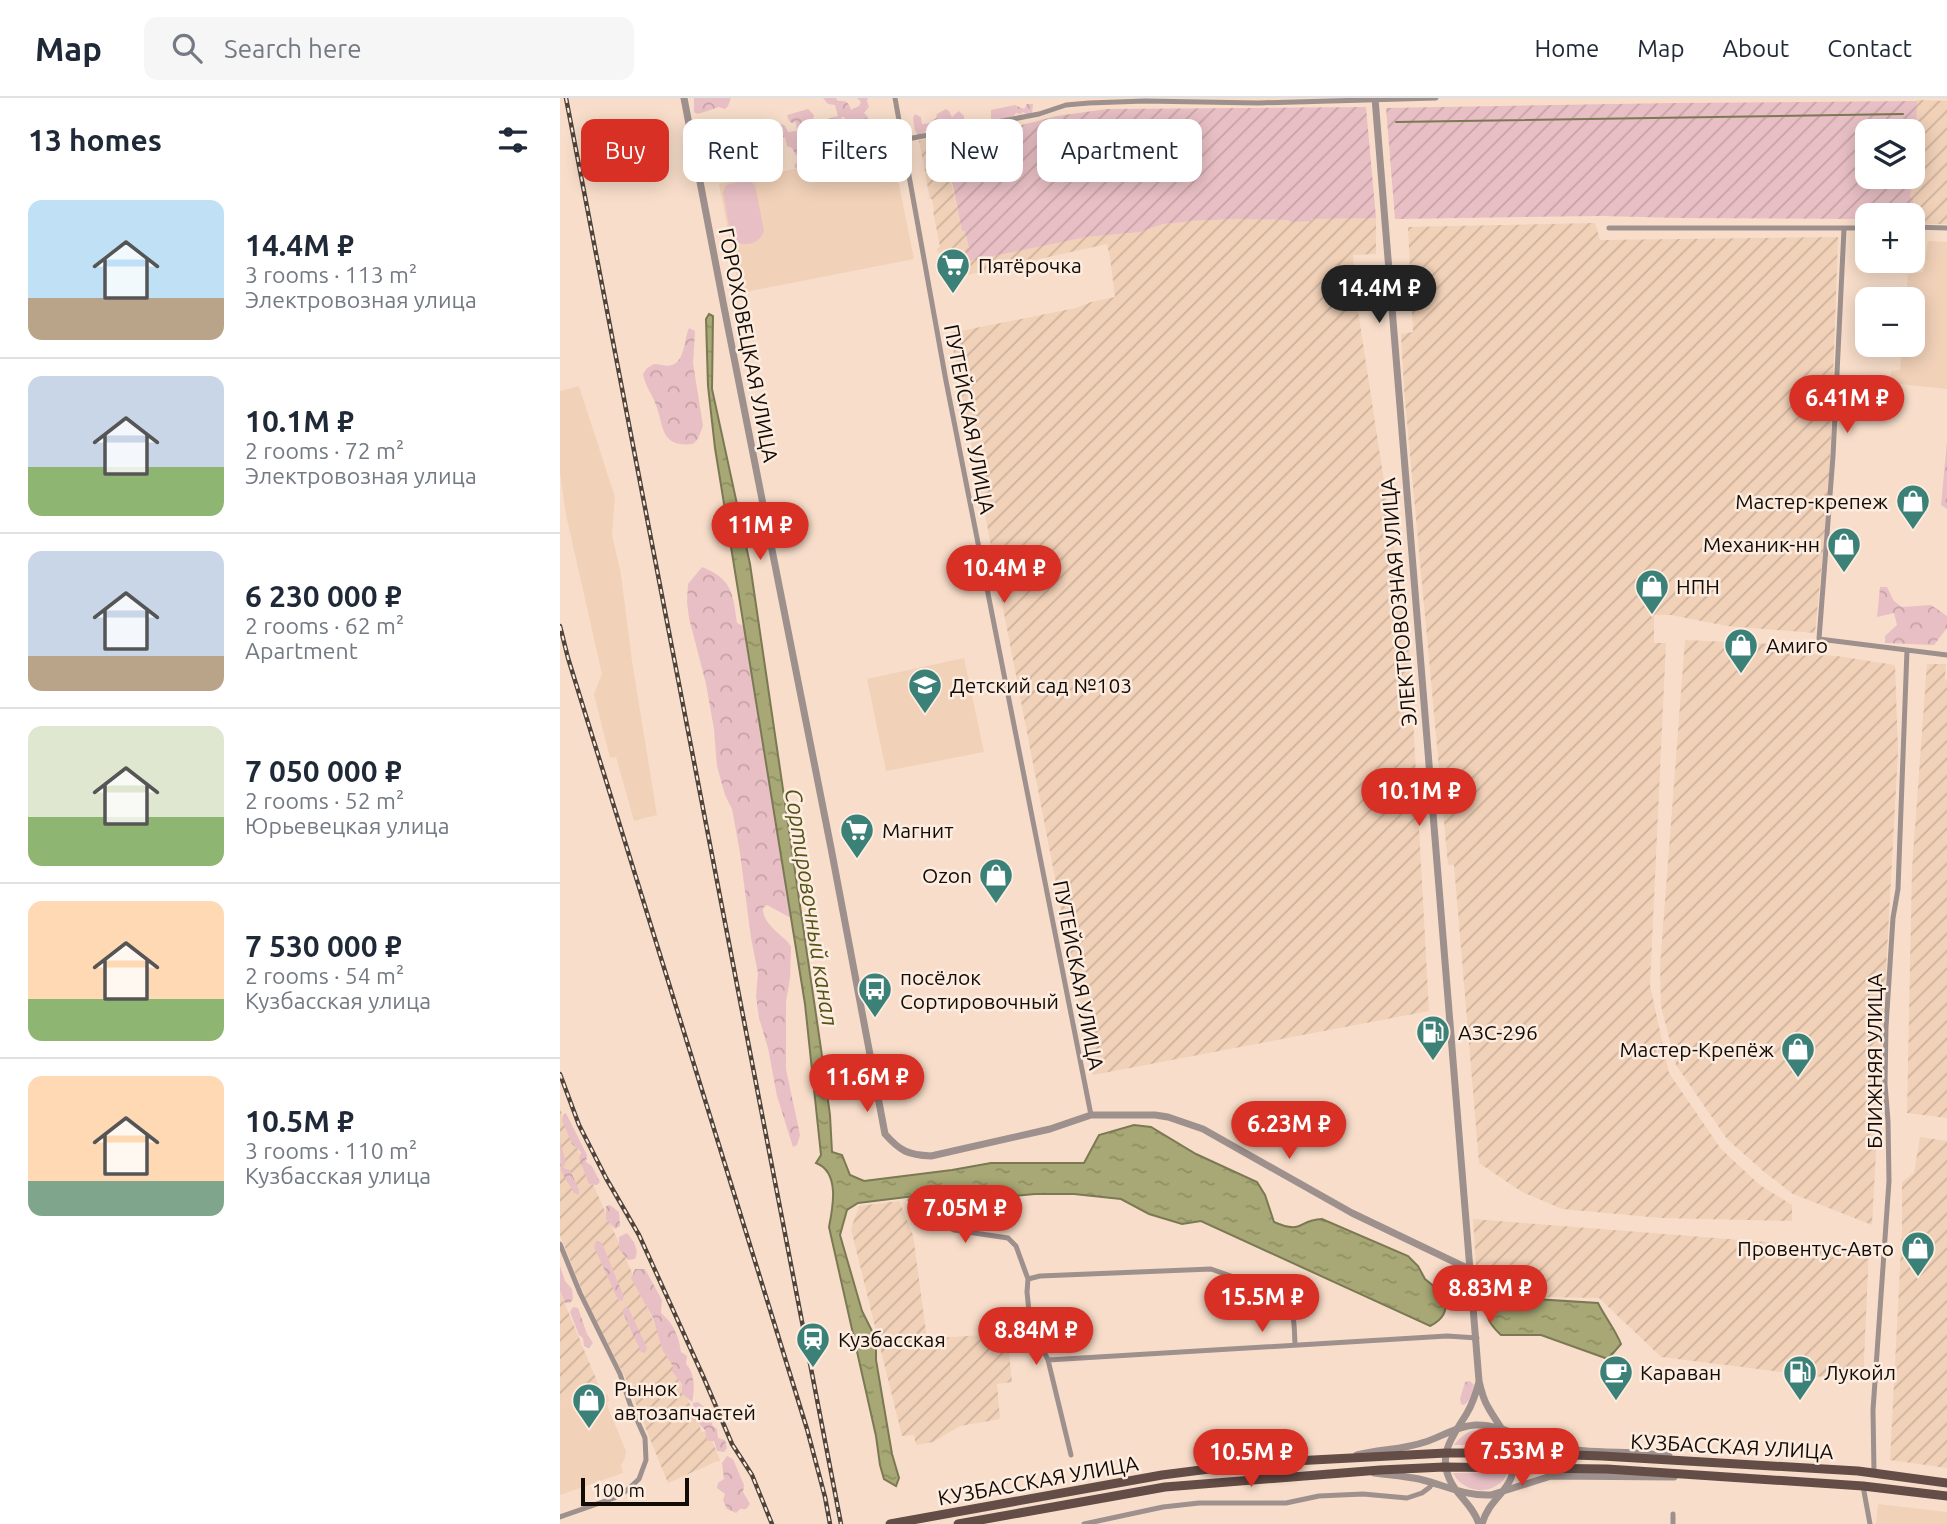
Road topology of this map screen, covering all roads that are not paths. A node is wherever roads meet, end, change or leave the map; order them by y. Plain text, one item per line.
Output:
1 (684, 98) edge
2 (895, 98) edge
3 (1065, 98) edge
4 (1375, 98) edge
5 (1436, 98) edge
6 (1144, 100) edge
7 (1066, 106) junction
8 (898, 119) edge
9 (912, 138) edge
10 (910, 182) edge
11 (1925, 227) edge
12 (1609, 228) dead end
13 (1947, 228) edge
14 (1844, 229) junction
15 (1855, 229) edge
16 (1907, 650) junction
17 (1947, 655) edge
18 (1091, 1115) junction
19 (910, 1200) dead end
20 (560, 1244) edge
21 (1471, 1270) junction
22 (1028, 1279) junction
23 (1476, 1338) junction
24 (1295, 1345) junction
25 (1048, 1360) junction
26 (1479, 1381) junction
27 (1458, 1429) junction
28 (1503, 1429) junction
29 (1513, 1452) junction
30 (1446, 1453) junction
31 (1071, 1455) dead end
32 (1349, 1458) junction
33 (1697, 1462) junction
34 (1444, 1467) junction
35 (1513, 1467) junction
36 (1349, 1472) junction
37 (1874, 1472) junction
38 (1694, 1475) junction
39 (1432, 1483) junction
40 (1947, 1483) edge
41 (1863, 1486) junction
42 (1458, 1492) junction
43 (1500, 1493) junction
44 (1947, 1496) edge
45 (1673, 1514) dead end
46 (560, 1517) edge
47 (890, 1524) edge
48 (958, 1524) edge
49 (1084, 1524) edge
50 (1481, 1524) edge
51 (1673, 1524) edge
52 (1870, 1524) edge

1 - 18 street, ГОРОХОВЕЦКАЯ УЛИЦА
2 - 8 street, ПУТЕЙСКАЯ УЛИЦА
3 - 7 street
4 - 5 street
4 - 6 street
4 - 21 street, ЭЛЕКТРОВОЗНАЯ УЛИЦА
6 - 7 street
7 - 9 street
10 - 18 street, ПУТЕЙСКАЯ УЛИЦА
11 - 13 street
12 - 14 street
14 - 15 street
14 - 16 street
16 - 17 street
16 - 37 street, БЛИЖНЯЯ УЛИЦА
18 - 21 street
19 - 22 street
20 - 46 street
21 - 23 street, ЭЛЕКТРОВОЗНАЯ УЛИЦА
22 - 24 street
22 - 25 street
23 - 24 street
23 - 26 street, ЭЛЕКТРОВОЗНАЯ УЛИЦА
24 - 25 street
25 - 31 street
26 - 27 street
26 - 28 street
27 - 28 street
27 - 30 street
27 - 32 street
28 - 29 street
28 - 33 street
29 - 30 main road, КУЗБАССКАЯ УЛИЦА
29 - 33 main road, КУЗБАССКАЯ УЛИЦА
29 - 35 street
30 - 32 main road, КУЗБАССКАЯ УЛИЦА
30 - 34 street
32 - 47 main road, КУЗБАССКАЯ УЛИЦА
33 - 37 main road, КУЗБАССКАЯ УЛИЦА
34 - 35 main road, КУЗБАССКАЯ УЛИЦА
34 - 36 main road, КУЗБАССКАЯ УЛИЦА
34 - 42 street
35 - 38 main road, КУЗБАССКАЯ УЛИЦА
35 - 43 street
36 - 39 street
36 - 48 main road, КУЗБАССКАЯ УЛИЦА
37 - 40 main road, КУЗБАССКАЯ УЛИЦА
38 - 41 main road, КУЗБАССКАЯ УЛИЦА
38 - 43 street
39 - 42 street
39 - 49 street
41 - 44 main road, КУЗБАССКАЯ УЛИЦА
41 - 52 street
42 - 43 street
42 - 50 street
43 - 50 street
45 - 51 street

